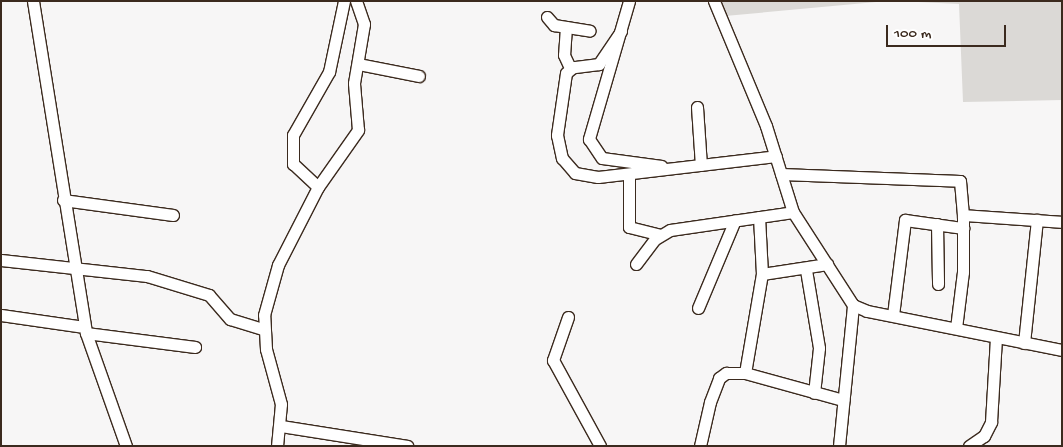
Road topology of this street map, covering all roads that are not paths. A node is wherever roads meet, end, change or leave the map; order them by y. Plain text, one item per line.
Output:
1 (33, 1) edge
2 (344, 1) edge
3 (356, 1) edge
4 (629, 1) edge
5 (714, 1) edge
6 (547, 17) dead end
7 (566, 27) junction
8 (590, 31) dead end
9 (621, 31) junction
10 (358, 64) junction
11 (570, 68) junction
12 (419, 76) dead end
13 (697, 107) dead end
14 (776, 156) junction
15 (701, 165) junction
16 (668, 168) junction
17 (629, 174) junction
18 (781, 174) junction
19 (318, 187) junction
20 (63, 200) junction
21 (793, 212) junction
22 (173, 215) dead end
23 (963, 215) junction
24 (759, 217) junction
25 (735, 220) junction
26 (1037, 220) junction
27 (1062, 222) edge
28 (937, 224) junction
29 (963, 228) junction
30 (660, 235) junction
31 (1, 260) edge
32 (636, 264) dead end
33 (827, 264) junction
34 (74, 269) junction
35 (806, 270) junction
36 (762, 274) junction
37 (938, 284) dead end
38 (853, 305) junction
39 (698, 308) dead end
40 (893, 315) junction
41 (1, 316) edge
42 (568, 317) dead end
43 (956, 328) junction
44 (263, 329) junction
45 (85, 330) junction
46 (996, 338) junction
47 (1024, 343) junction
48 (195, 347) dead end
49 (1062, 350) edge
50 (745, 373) junction
51 (814, 393) junction
52 (843, 400) junction
53 (281, 426) junction
54 (126, 446) edge
55 (277, 446) edge
56 (407, 446) edge
57 (600, 446) edge
58 (700, 446) edge
59 (839, 446) edge
60 (969, 446) edge

1 - 20 street
2 - 19 street
3 - 10 street
4 - 9 street
5 - 14 street
6 - 7 street
7 - 8 street
7 - 11 street
9 - 11 street
9 - 16 street
10 - 12 street
10 - 19 street
11 - 17 street
13 - 15 street
14 - 15 street
14 - 18 street
15 - 16 street
16 - 17 street
17 - 30 street
18 - 21 street
18 - 23 street
19 - 44 street
20 - 22 street
20 - 34 street
21 - 24 street
21 - 33 street
23 - 26 street
23 - 29 street
24 - 25 street
24 - 36 street
25 - 30 street
25 - 39 street
26 - 27 street
26 - 47 street
28 - 29 street
28 - 37 street
28 - 40 street
29 - 43 street
30 - 32 street
31 - 34 street
33 - 35 street
33 - 38 street
34 - 44 street
34 - 45 street
35 - 36 street
35 - 51 street
36 - 50 street
38 - 40 street
38 - 52 street
40 - 43 street
41 - 45 street
42 - 57 street
43 - 46 street
44 - 53 street
45 - 48 street
45 - 54 street
46 - 47 street
46 - 60 street
47 - 49 street
50 - 51 street
50 - 58 street
51 - 52 street
52 - 59 street
53 - 55 street
53 - 56 street

